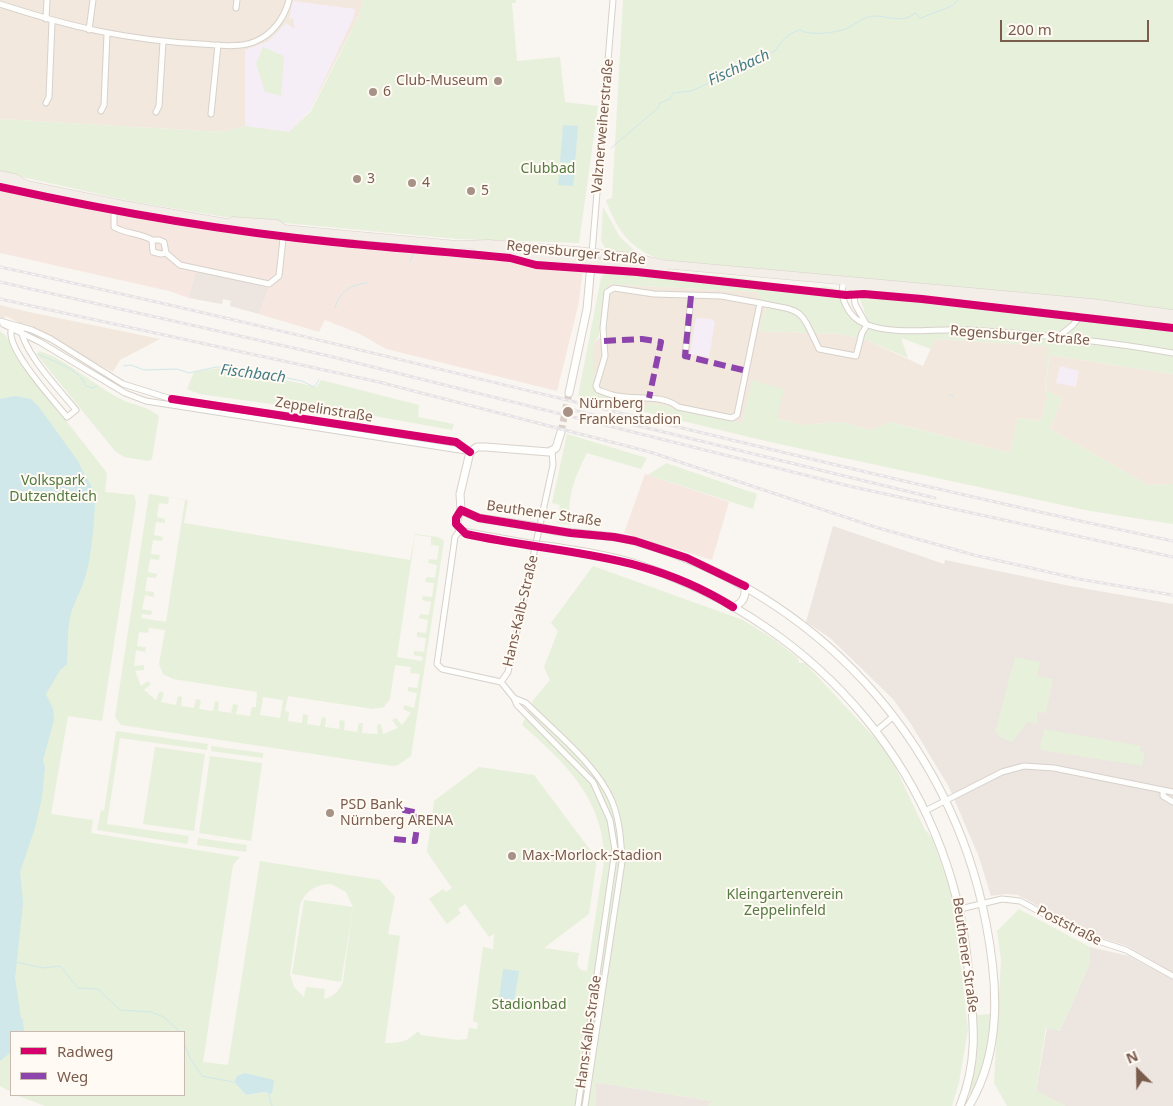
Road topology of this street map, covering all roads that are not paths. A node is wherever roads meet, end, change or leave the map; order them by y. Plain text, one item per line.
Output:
1 (47, 0) edge
2 (93, 0) edge
3 (237, 0) edge
4 (289, 0) edge
5 (613, 0) edge
6 (0, 4) edge
7 (236, 8) dead end
8 (46, 19) junction
9 (52, 21) junction
10 (89, 30) junction
11 (107, 34) junction
12 (163, 42) junction
13 (218, 45) junction
14 (46, 103) dead end
15 (101, 111) dead end
16 (156, 112) dead end
17 (211, 114) dead end
18 (0, 175) edge
19 (0, 182) edge
20 (26, 185) junction
21 (109, 202) junction
22 (284, 229) junction
23 (152, 240) junction
24 (472, 246) junction
25 (166, 253) junction
26 (592, 253) junction
27 (592, 262) junction
28 (848, 284) junction
29 (760, 303) junction
30 (1092, 304) junction
31 (690, 308) tunnel mouth
32 (1084, 311) junction
33 (1173, 314) edge
34 (1173, 320) edge
35 (0, 322) edge
36 (867, 325) junction
37 (20, 326) junction
38 (12, 329) junction
39 (21, 333) junction
40 (1057, 337) junction
41 (40, 342) junction
42 (30, 351) junction
43 (1173, 353) edge
44 (685, 356) dead end
45 (569, 393) tunnel mouth
46 (560, 432) tunnel mouth
47 (552, 451) junction
48 (470, 452) junction
49 (461, 510) junction
50 (460, 530) junction
51 (745, 586) junction
52 (733, 607) junction
53 (501, 682) junction
54 (514, 698) junction
55 (894, 716) junction
56 (876, 731) junction
57 (583, 760) junction
58 (578, 765) junction
59 (1163, 790) junction
60 (1173, 792) edge
61 (946, 800) junction
62 (1173, 802) edge
63 (925, 811) junction
64 (982, 904) junction
65 (960, 909) junction
66 (600, 958) junction
67 (608, 960) junction
68 (1173, 976) edge
69 (960, 1105) edge
70 (578, 1106) edge
71 (585, 1106) edge
72 (970, 1106) edge

1 - 8 street
2 - 10 street
3 - 7 street
4 - 13 street
5 - 26 street, Valznerweiherstraße
6 - 8 street
8 - 9 street
9 - 10 street
9 - 14 street
10 - 11 street
11 - 12 street
11 - 15 street
12 - 13 street
12 - 16 street
13 - 17 street
18 - 20 main road, Regensburger Straße
19 - 20 main road, Regensburger Straße
20 - 21 main road, Regensburger Straße
21 - 22 main road, Regensburger Straße
21 - 23 street
22 - 24 main road, Regensburger Straße
22 - 25 street
23 - 25 street
23 - 25 street
24 - 26 main road, Regensburger Straße
24 - 27 main road, Regensburger Straße
26 - 27 main road
26 - 28 main road, Regensburger Straße
27 - 28 main road, Regensburger Straße
27 - 45 main road
28 - 30 main road
28 - 32 main road, Regensburger Straße
28 - 36 street
28 - 36 street, Regensburger Straße
29 - 29 street
29 - 36 street
30 - 32 main road
30 - 33 main road
31 - 44 street
32 - 34 main road, Regensburger Straße
32 - 40 street
35 - 37 street, Zeppelinstraße
35 - 38 street, Zeppelinstraße
36 - 40 street, Regensburger Straße
37 - 38 street
37 - 39 street
37 - 48 street, Zeppelinstraße
38 - 39 street, Zeppelinstraße
38 - 42 street
39 - 41 street, Zeppelinstraße
39 - 42 street
40 - 43 street, Regensburger Straße
41 - 42 street
41 - 48 street, Zeppelinstraße
46 - 47 main road, Hans-Kalb-Straße
47 - 48 main road, Zeppelinstraße
47 - 53 street, Hans-Kalb-Straße
48 - 49 main road
49 - 50 main road
49 - 51 main road, Beuthener Straße, bridge
50 - 52 main road, Beuthener Straße, bridge
50 - 53 street
51 - 52 main road
51 - 55 main road, Beuthener Straße
52 - 56 main road, Beuthener Straße
53 - 54 street, Hans-Kalb-Straße
54 - 57 street, Hans-Kalb-Straße
54 - 58 street, Hans-Kalb-Straße
55 - 56 street
55 - 61 main road, Beuthener Straße
56 - 63 main road, Beuthener Straße
57 - 58 street
57 - 67 street, Hans-Kalb-Straße
58 - 66 street, Hans-Kalb-Straße
59 - 60 street
59 - 61 street
59 - 62 street
61 - 63 street
61 - 64 main road, Beuthener Straße
63 - 65 main road, Beuthener Straße
64 - 65 street, Poststraße
64 - 68 street, Poststraße
64 - 72 main road, Beuthener Straße
65 - 69 main road, Beuthener Straße
66 - 67 street, Hans-Kalb-Straße
66 - 70 street, Hans-Kalb-Straße
67 - 71 street, Hans-Kalb-Straße
69 - 72 main road

